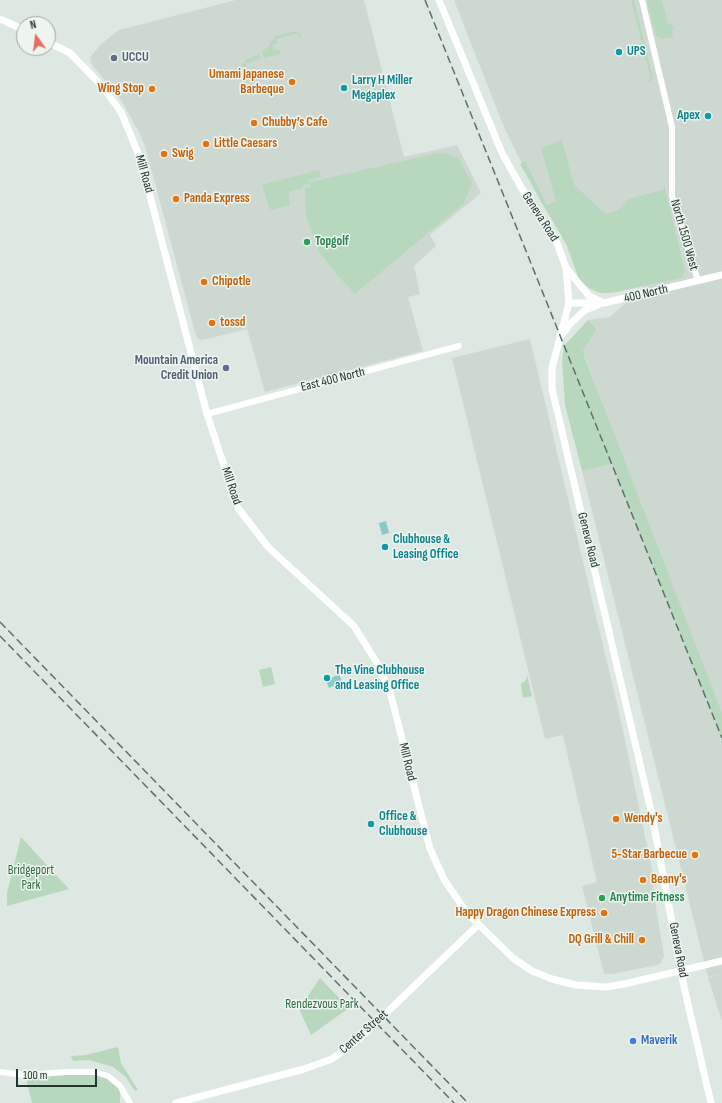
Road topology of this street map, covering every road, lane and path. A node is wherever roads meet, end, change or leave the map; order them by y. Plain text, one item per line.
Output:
1 (439, 0) edge
2 (642, 0) edge
3 (0, 19) edge
4 (16, 26) edge
5 (56, 46) edge
6 (566, 268) junction
7 (722, 276) edge
8 (698, 281) junction
9 (568, 303) junction
10 (604, 303) junction
11 (560, 336) junction
12 (459, 346) dead end
13 (207, 414) junction
14 (478, 925) junction
15 (722, 961) edge
16 (681, 970) junction
17 (0, 1072) edge
18 (129, 1101) edge
19 (176, 1103) edge
20 (710, 1103) edge

1 - 6 main road, Geneva Road
2 - 8 street, North 1500 West
3 - 4 main road
5 - 13 main road, Mill Road
6 - 9 main road, Geneva Road
6 - 10 main road
7 - 8 main road, 400 North
8 - 10 main road, 400 North
9 - 10 main road, 400 North
9 - 11 main road, Geneva Road
10 - 11 main road
11 - 16 main road, Geneva Road
12 - 13 street, East 400 North
13 - 14 main road, Mill Road
14 - 16 main road, Mill Road
14 - 19 main road, Center Street
15 - 16 main road, Mill Road
16 - 20 main road, Geneva Road
17 - 18 street

